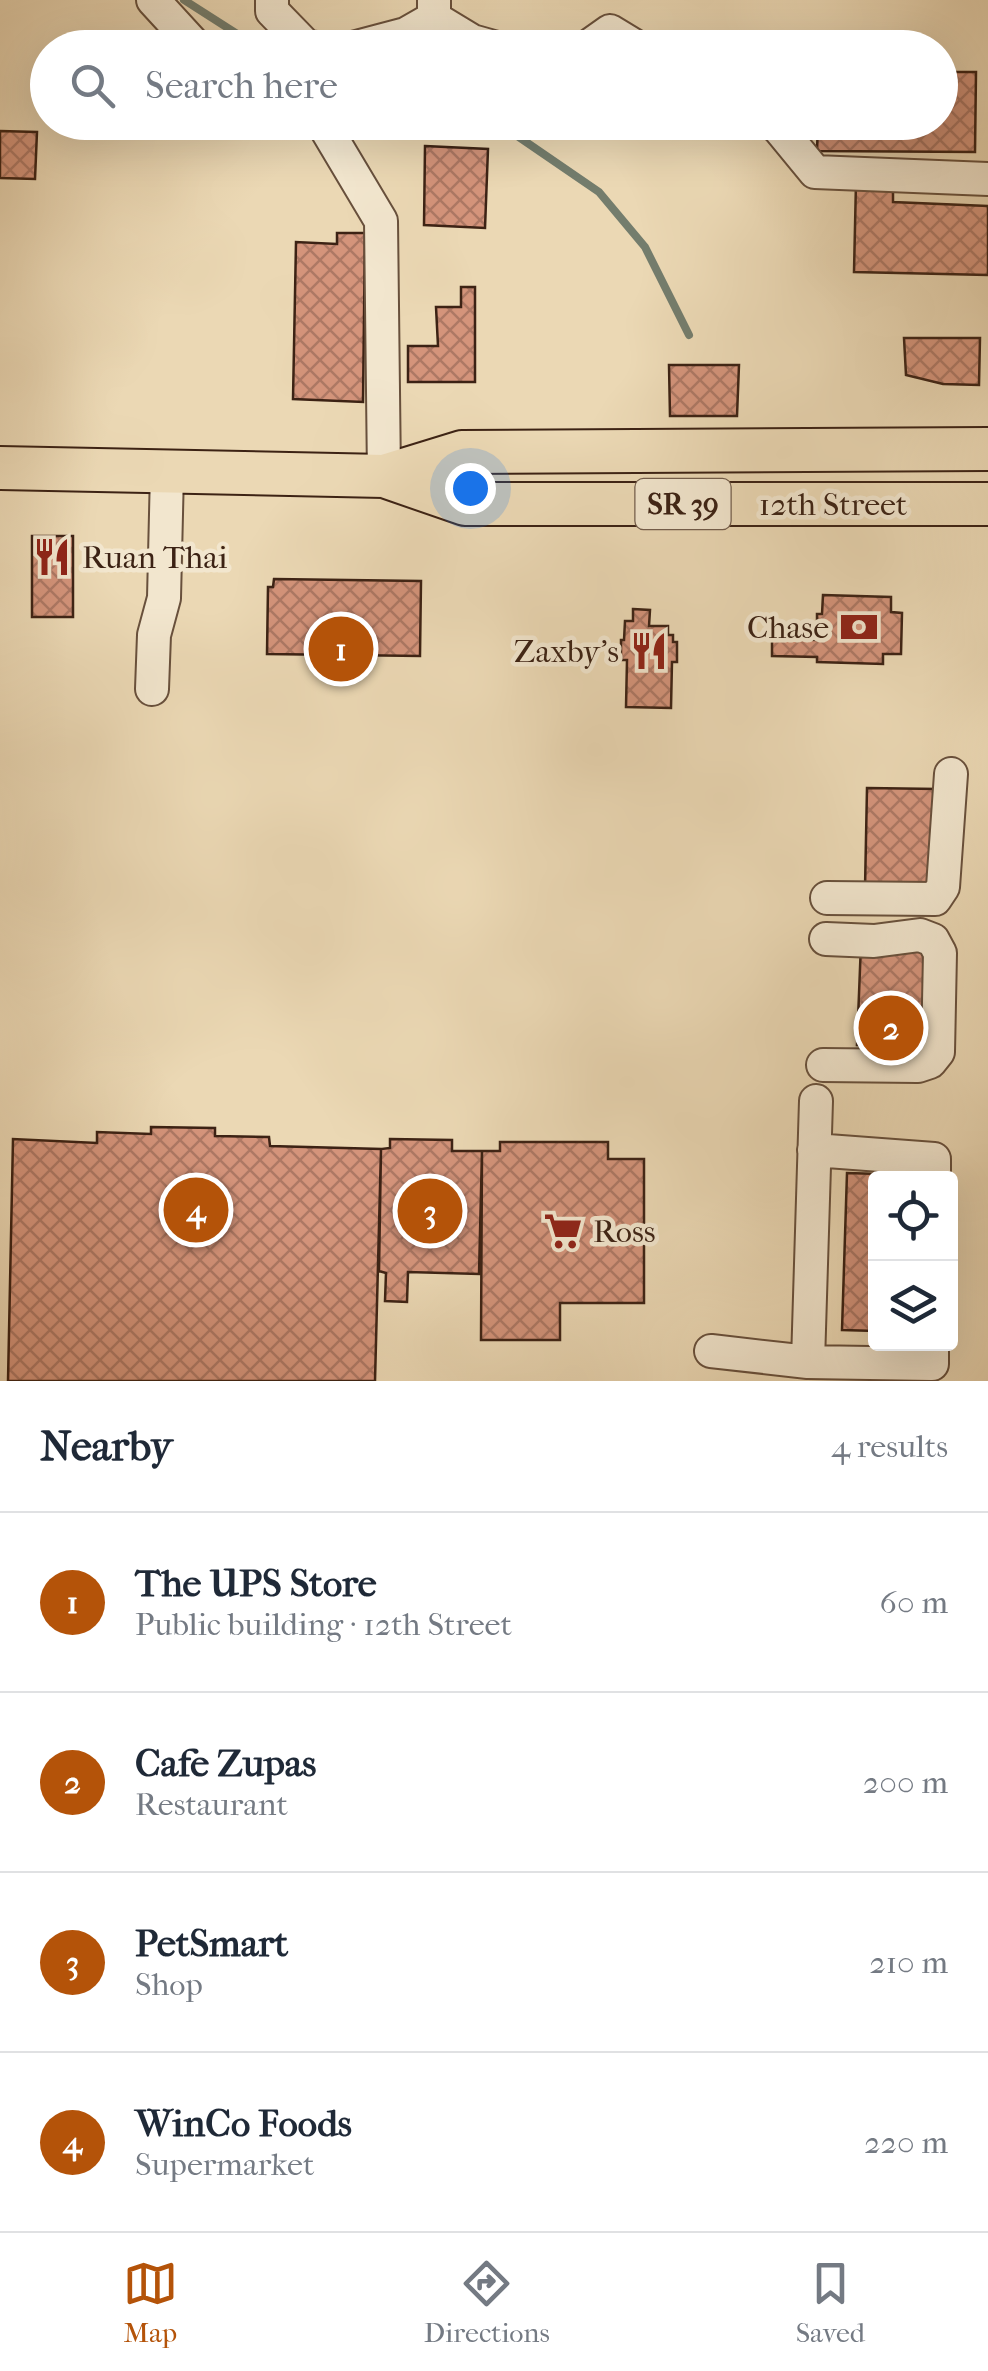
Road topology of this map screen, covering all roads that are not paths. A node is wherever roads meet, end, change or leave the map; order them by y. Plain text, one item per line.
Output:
1 (153, 0) edge
2 (272, 0) edge
3 (434, 9) edge
4 (180, 30) edge
5 (290, 30) edge
6 (410, 30) edge
7 (458, 30) edge
8 (333, 140) edge
9 (789, 140) edge
10 (988, 178) edge
11 (988, 449) edge
12 (0, 468) edge
13 (168, 472) junction
14 (384, 476) junction
15 (988, 504) edge
16 (152, 689) dead end
17 (951, 774) dead end
18 (827, 898) dead end
19 (826, 939) dead end
20 (823, 1065) dead end
21 (816, 1101) dead end
22 (814, 1150) junction
23 (934, 1171) edge
24 (711, 1351) dead end
25 (932, 1351) edge
26 (808, 1362) junction

1 - 4 street
2 - 5 street
3 - 6 street
3 - 7 street
8 - 14 street
9 - 10 street
11 - 14 main road, 12th Street / SR 39
12 - 13 main road, 12th Street / SR 39
13 - 14 main road, 12th Street / SR 39
13 - 16 street
14 - 15 main road, 12th Street / SR 39
17 - 18 street
19 - 20 street
21 - 22 street
22 - 23 street
22 - 26 street
24 - 26 street
25 - 26 street

